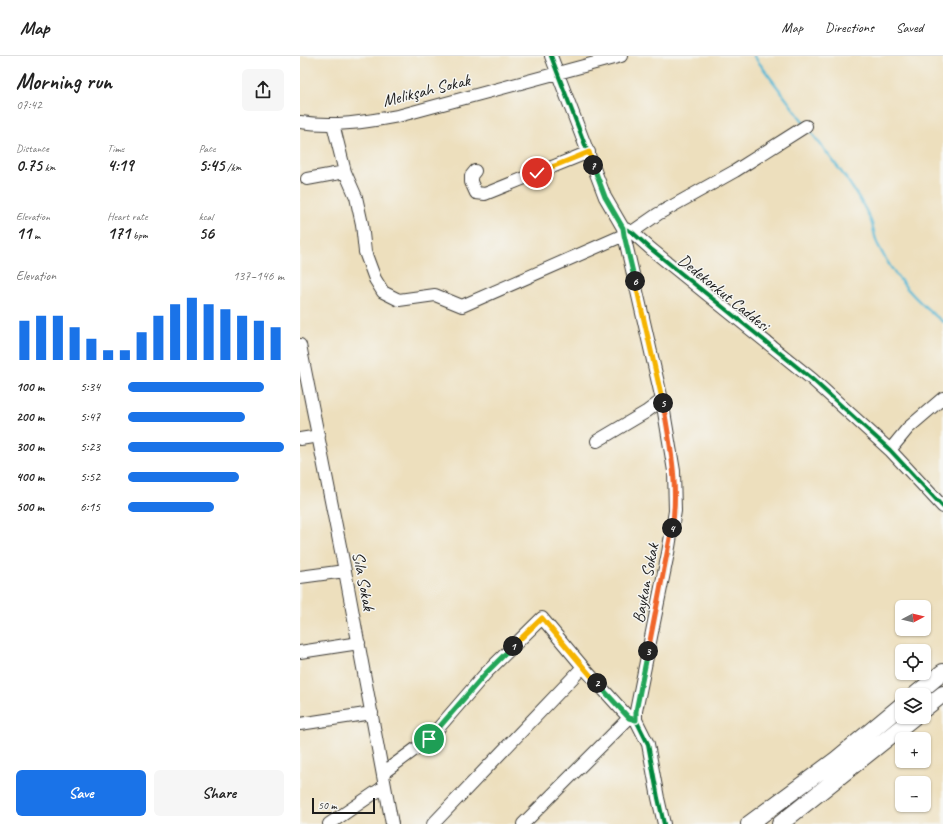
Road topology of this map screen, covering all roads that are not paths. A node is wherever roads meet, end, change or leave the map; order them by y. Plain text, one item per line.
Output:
1 (551, 56) edge
2 (621, 56) edge
3 (557, 72) junction
4 (300, 122) edge
5 (333, 124) junction
6 (806, 126) dead end
7 (589, 152) junction
8 (475, 170) dead end
9 (345, 172) junction
10 (307, 179) dead end
11 (627, 232) junction
12 (300, 345) edge
13 (943, 398) edge
14 (662, 400) junction
15 (319, 436) junction
16 (300, 439) edge
17 (597, 441) dead end
18 (890, 450) junction
19 (943, 507) edge
20 (345, 570) junction
21 (300, 577) edge
22 (359, 644) junction
23 (300, 652) edge
24 (583, 667) junction
25 (943, 672) edge
26 (924, 688) edge
27 (943, 694) edge
28 (931, 703) edge
29 (895, 712) edge
30 (372, 713) junction
31 (633, 719) junction
32 (300, 724) edge
33 (905, 724) edge
34 (383, 773) junction
35 (385, 786) junction
36 (329, 824) edge
37 (392, 824) edge
38 (433, 824) edge
39 (523, 824) edge
40 (664, 824) edge
41 (749, 824) edge
42 (780, 824) edge

1 - 3 street, Dedekorkut Caddesi
2 - 3 street, Melikşah Sokak
3 - 5 street, Melikşah Sokak
3 - 7 street, Dedekorkut Caddesi
4 - 5 street, Melikşah Sokak
5 - 9 street
6 - 11 street
7 - 8 street
7 - 11 street, Dedekorkut Caddesi
9 - 10 street
9 - 11 street
11 - 14 street, Baykan Sokak
11 - 18 street, Dedekorkut Caddesi
12 - 15 street, Sıla Sokak
13 - 18 street
14 - 17 street
14 - 31 street, Baykan Sokak
15 - 16 street
15 - 20 street, Sıla Sokak
18 - 19 street, Dedekorkut Caddesi
20 - 21 street
20 - 22 street, Sıla Sokak
22 - 23 street
22 - 30 street, Sıla Sokak
24 - 31 street
24 - 34 street
24 - 38 street
25 - 26 main road
27 - 28 main road
29 - 41 main road
30 - 32 street
30 - 34 street, Sıla Sokak
31 - 39 street
31 - 40 street
33 - 42 main road
34 - 35 street, Sıla Sokak
35 - 36 street
35 - 37 street, Sıla Sokak

